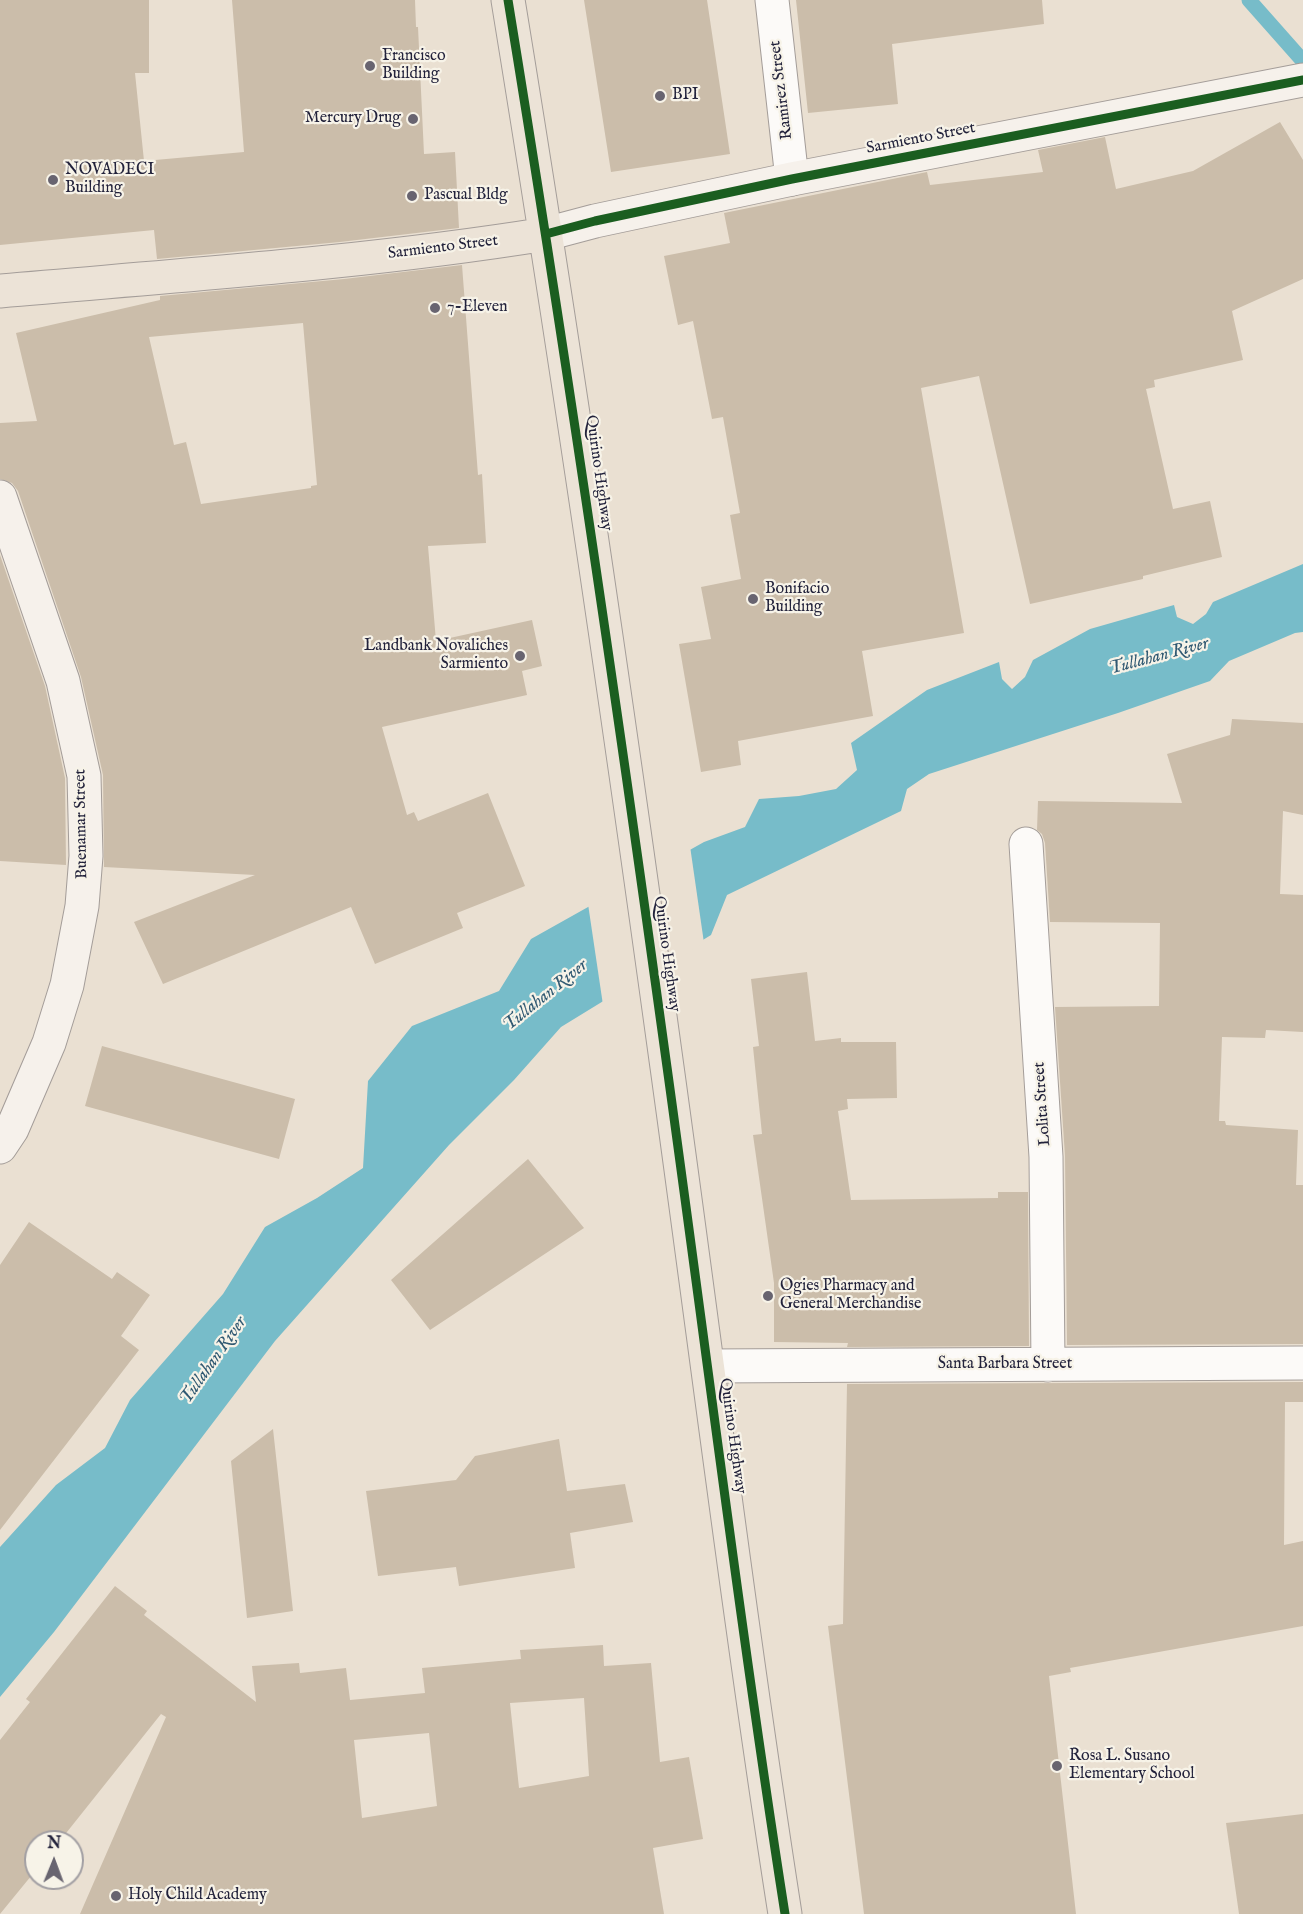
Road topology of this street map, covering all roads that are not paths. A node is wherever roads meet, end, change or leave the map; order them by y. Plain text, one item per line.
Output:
1 (508, 0) edge
2 (772, 0) edge
3 (1292, 82) edge
4 (792, 179) junction
5 (546, 234) junction
6 (0, 291) edge
7 (0, 497) edge
8 (1026, 844) dead end
9 (0, 1147) edge
10 (1303, 1363) edge
11 (1048, 1365) junction
12 (708, 1366) junction
13 (785, 1914) edge

1 - 5 main road, Quirino Highway
2 - 4 street, Ramirez Street
3 - 4 street, Sarmiento Street
4 - 5 street, Sarmiento Street
5 - 6 main road, Sarmiento Street
5 - 12 main road, Quirino Highway
7 - 9 street, Buenamar Street
8 - 11 street, Lolita Street
10 - 11 street, Santa Barbara Street
11 - 12 street, Santa Barbara Street
12 - 13 main road, Quirino Highway

